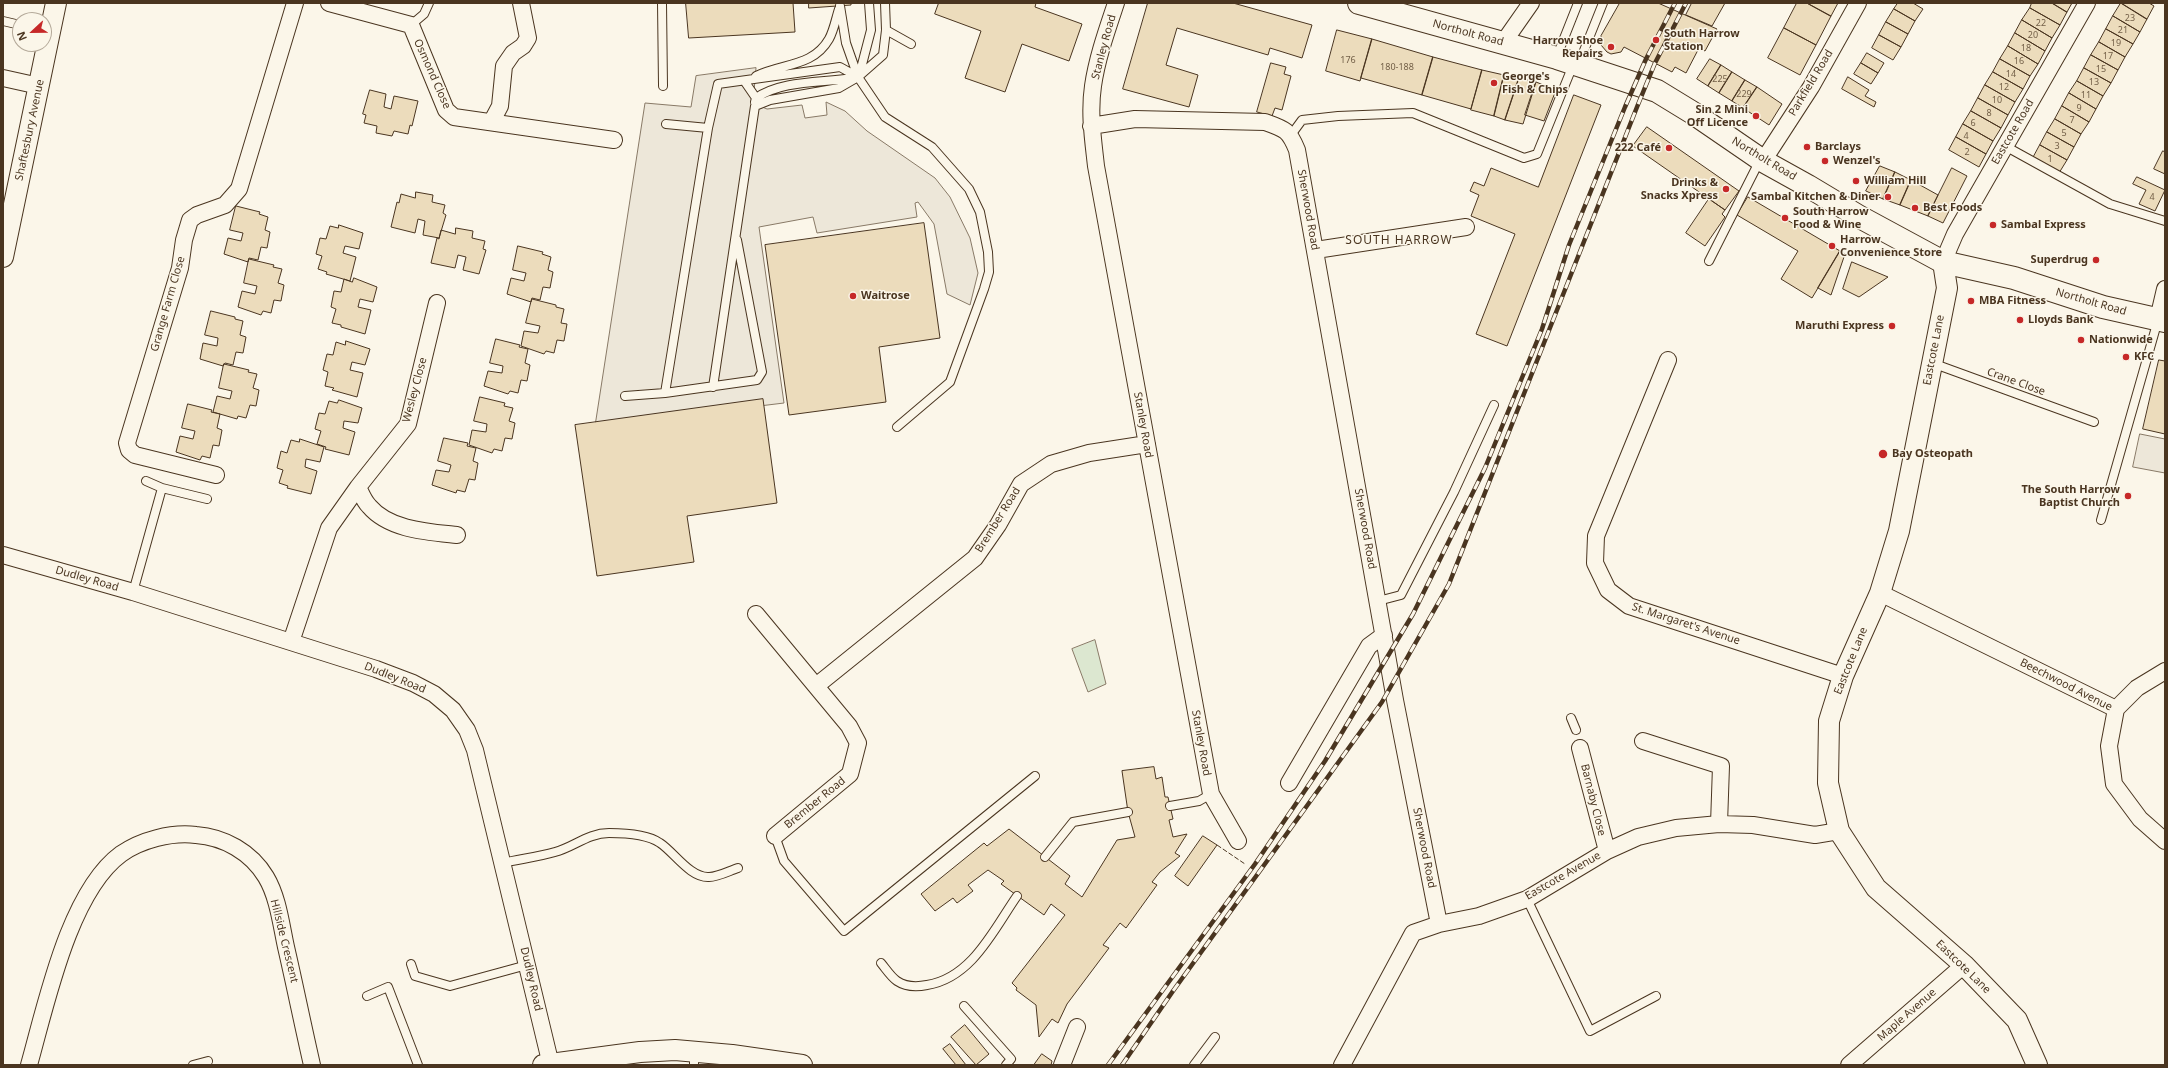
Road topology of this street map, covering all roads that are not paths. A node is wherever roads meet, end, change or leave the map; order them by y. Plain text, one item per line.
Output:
1 (56, 3) edge
2 (295, 3) edge
3 (330, 3) edge
4 (429, 3) edge
5 (521, 3) edge
6 (662, 3) edge
7 (869, 3) edge
8 (885, 3) edge
9 (1116, 3) edge
10 (1359, 3) edge
11 (1531, 3) edge
12 (1578, 3) edge
13 (1603, 3) edge
14 (1858, 3) edge
15 (2087, 3) edge
16 (52, 16) edge
17 (411, 25) junction
18 (886, 30) junction
19 (1503, 43) junction
20 (911, 44) dead end
21 (44, 52) edge
22 (1569, 62) junction
23 (858, 77) junction
24 (3, 78) edge
25 (747, 81) junction
26 (39, 86) junction
27 (663, 86) dead end
28 (755, 102) junction
29 (492, 122) junction
30 (666, 124) dead end
31 (1091, 126) junction
32 (708, 128) junction
33 (1291, 135) junction
34 (614, 140) dead end
35 (2005, 146) junction
36 (1762, 161) junction
37 (2165, 221) edge
38 (1466, 227) dead end
39 (736, 233) junction
40 (1316, 250) junction
41 (3, 257) edge
42 (1708, 261) dead end
43 (1943, 262) junction
44 (2165, 289) edge
45 (437, 303) dead end
46 (2162, 320) edge
47 (1668, 360) dead end
48 (1932, 363) junction
49 (712, 387) junction
50 (665, 393) junction
51 (625, 396) dead end
52 (1494, 405) dead end
53 (2094, 422) dead end
54 (897, 428) dead end
55 (1147, 444) junction
56 (216, 475) dead end
57 (146, 481) dead end
58 (358, 487) junction
59 (162, 488) junction
60 (207, 499) dead end
61 (2101, 520) dead end
62 (457, 535) dead end
63 (3, 555) edge
64 (133, 592) junction
65 (1880, 593) junction
66 (1378, 601) junction
67 (756, 614) dead end
68 (1384, 635) junction
69 (291, 642) junction
70 (2165, 671) edge
71 (1843, 676) junction
72 (816, 686) junction
73 (2116, 709) junction
74 (1571, 718) dead end
75 (1576, 730) dead end
76 (1644, 741) dead end
77 (1580, 748) dead end
78 (1036, 776) dead end
79 (1289, 783) dead end
80 (1211, 794) junction
81 (1170, 806) dead end
82 (1128, 812) dead end
83 (1719, 824) junction
84 (1839, 831) junction
85 (775, 836) joint
86 (1238, 841) dead end
87 (2165, 841) edge
88 (1607, 851) junction
89 (1045, 857) dead end
90 (503, 862) junction
91 (738, 868) dead end
92 (1017, 896) dead end
93 (1527, 899) junction
94 (1439, 924) junction
95 (881, 963) dead end
96 (411, 964) dead end
97 (527, 965) junction
98 (1964, 965) junction
99 (367, 996) dead end
100 (1656, 996) dead end
101 (964, 1006) dead end
102 (1077, 1027) dead end
103 (1215, 1037) dead end
104 (694, 1058) edge
105 (208, 1061) dead end
106 (28, 1065) edge
107 (193, 1065) edge
108 (312, 1065) edge
109 (418, 1065) edge
110 (548, 1065) edge
111 (802, 1065) edge
112 (1006, 1065) edge
113 (1062, 1065) edge
114 (1194, 1065) edge
115 (1342, 1065) edge
116 (1849, 1065) edge
117 (2037, 1065) edge

1 - 16 street, Shaftesbury Avenue
2 - 56 street, Grange Farm Close
3 - 17 street, Osmond Close
4 - 17 lane
5 - 29 street
6 - 27 lane
7 - 23 lane
8 - 18 lane
9 - 31 street, Stanley Road
10 - 19 main road, Northolt Road
11 - 19 street
12 - 22 lane
13 - 22 lane
14 - 36 street, Parkfield Road
15 - 35 street, Eastcote Road
17 - 29 street, Osmond Close
18 - 20 lane
18 - 23 lane
19 - 22 main road, Northolt Road
21 - 26 street, Shaftesbury Avenue
22 - 33 lane
22 - 36 main road, Northolt Road
23 - 25 lane
23 - 25 lane
23 - 28 lane
23 - 54 lane
24 - 26 street
25 - 28 lane
25 - 32 lane
26 - 41 street, Shaftesbury Avenue
28 - 39 lane
29 - 34 street, Osmond Close
30 - 32 lane
31 - 33 street
31 - 55 street, Stanley Road
32 - 50 lane
33 - 40 street, Sherwood Road
35 - 37 lane
35 - 43 street, Eastcote Road
36 - 42 lane
36 - 43 main road, Northolt Road
38 - 40 street
39 - 49 lane
39 - 49 lane
40 - 66 street, Sherwood Road
43 - 46 main road, Northolt Road
43 - 48 street, Eastcote Lane
44 - 46 street
45 - 58 street, Wesley Close
46 - 61 lane
47 - 71 street, St. Margaret's Avenue
48 - 53 lane, Crane Close
48 - 65 street, Eastcote Lane
49 - 50 lane
50 - 51 lane
52 - 66 lane
55 - 72 street, Brember Road
55 - 80 street, Stanley Road
57 - 59 lane
58 - 62 street
58 - 69 street, Wesley Close
59 - 60 lane
59 - 64 lane
63 - 64 street, Dudley Road
64 - 69 street, Dudley Road
65 - 71 street, Eastcote Lane
65 - 73 street, Beechwood Avenue
66 - 68 street, Sherwood Road
67 - 72 street, Brember Road
68 - 79 street
68 - 94 street, Sherwood Road
69 - 90 street, Dudley Road
70 - 73 street
71 - 84 street, Eastcote Lane
72 - 85 street, Brember Road
73 - 87 street, Beechwood Avenue
74 - 75 lane
76 - 83 street
77 - 88 street, Barnaby Close
78 - 85 lane
80 - 81 lane
80 - 86 street, Stanley Road
82 - 89 lane
83 - 84 street, Eastcote Avenue
83 - 88 street, Eastcote Avenue
84 - 98 street, Eastcote Lane
88 - 93 street, Eastcote Avenue
90 - 91 lane
90 - 97 street, Dudley Road
92 - 95 lane
93 - 94 street, Eastcote Avenue
93 - 100 lane
94 - 115 street, Eastcote Avenue
96 - 97 lane
97 - 110 street, Dudley Road
98 - 116 street, Maple Avenue
98 - 117 street, Eastcote Lane
99 - 109 lane
101 - 112 lane
102 - 113 street
103 - 114 lane
104 - 110 street
104 - 111 street
105 - 107 lane
106 - 108 street, Hillside Crescent

